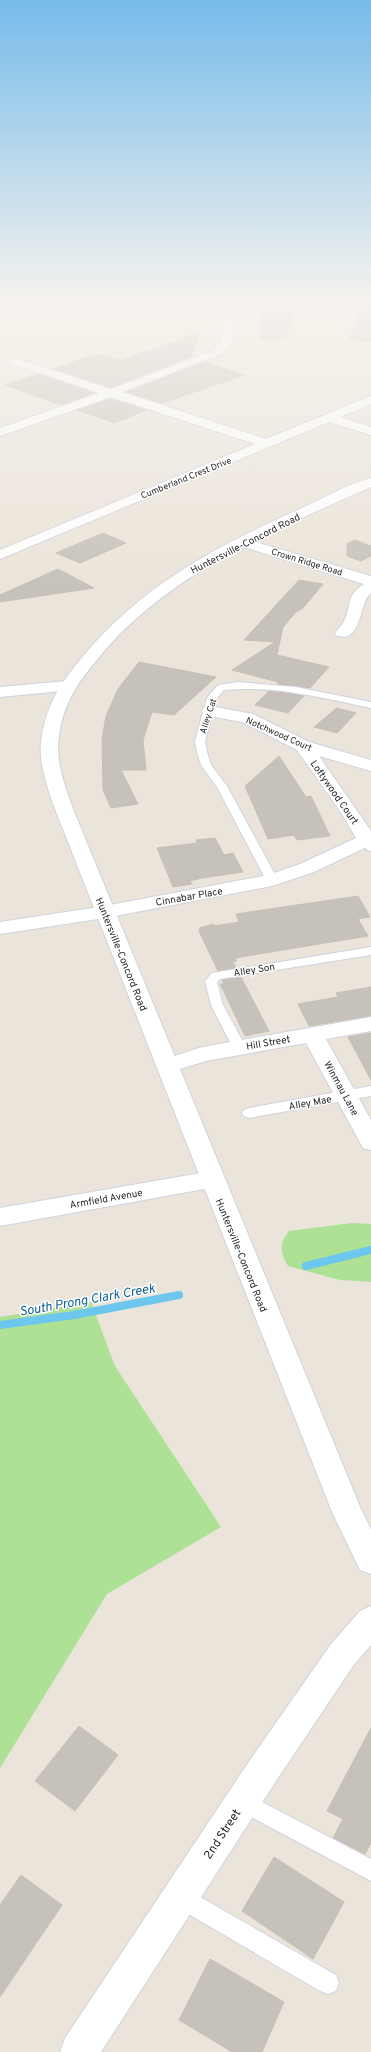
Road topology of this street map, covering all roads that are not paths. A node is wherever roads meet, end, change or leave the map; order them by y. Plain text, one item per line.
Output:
1 (97, 398) edge
2 (125, 398) edge
3 (371, 400) edge
4 (329, 418) junction
5 (371, 431) edge
6 (0, 432) edge
7 (268, 444) junction
8 (371, 482) edge
9 (242, 542) junction
10 (0, 555) edge
11 (371, 581) edge
12 (371, 586) edge
13 (343, 633) dead end
14 (67, 686) junction
15 (0, 692) edge
16 (371, 705) edge
17 (210, 711) junction
18 (302, 746) junction
19 (371, 766) edge
20 (370, 842) edge
21 (272, 880) junction
22 (105, 912) junction
23 (0, 928) edge
24 (371, 951) edge
25 (371, 1024) edge
26 (312, 1034) junction
27 (239, 1047) junction
28 (167, 1066) junction
29 (371, 1091) edge
30 (346, 1096) junction
31 (249, 1113) dead end
32 (371, 1142) edge
33 (212, 1180) junction
34 (0, 1217) edge
35 (371, 1560) edge
36 (371, 1620) edge
37 (243, 1802) junction
38 (371, 1870) edge
39 (181, 1897) junction
40 (328, 1983) dead end
41 (79, 2052) edge

1 - 6 street
2 - 7 street
3 - 4 street, Cumberland Crest Drive
4 - 5 street
4 - 7 street, Cumberland Crest Drive
7 - 10 street, Cumberland Crest Drive
8 - 9 street, Huntersville-Concord Road
9 - 11 street, Crown Ridge Road
9 - 14 street, Huntersville-Concord Road
12 - 13 street
14 - 15 street
14 - 22 street, Huntersville-Concord Road
16 - 17 lane, Alley Cat
17 - 18 street, Notchwood Court
17 - 21 lane, Alley Cat
18 - 19 street, Notchwood Court
18 - 20 street, Loftywood Court
20 - 21 street, Cinnabar Place
21 - 22 street, Cinnabar Place
22 - 23 street, Cinnabar Place
22 - 28 street, Huntersville-Concord Road
24 - 27 lane, Alley Son
25 - 26 street, Hill Street
26 - 27 street, Hill Street
26 - 30 street, Winmau Lane
27 - 28 street, Hill Street
28 - 33 street, Huntersville-Concord Road
29 - 30 lane, Alley Mae
30 - 31 lane, Alley Mae
30 - 32 street, Winmau Lane
33 - 34 street, Armfield Avenue
33 - 35 street, Huntersville-Concord Road
36 - 37 street, 2nd Street
37 - 38 lane
37 - 39 street, 2nd Street
39 - 40 lane
39 - 41 street, 2nd Street

